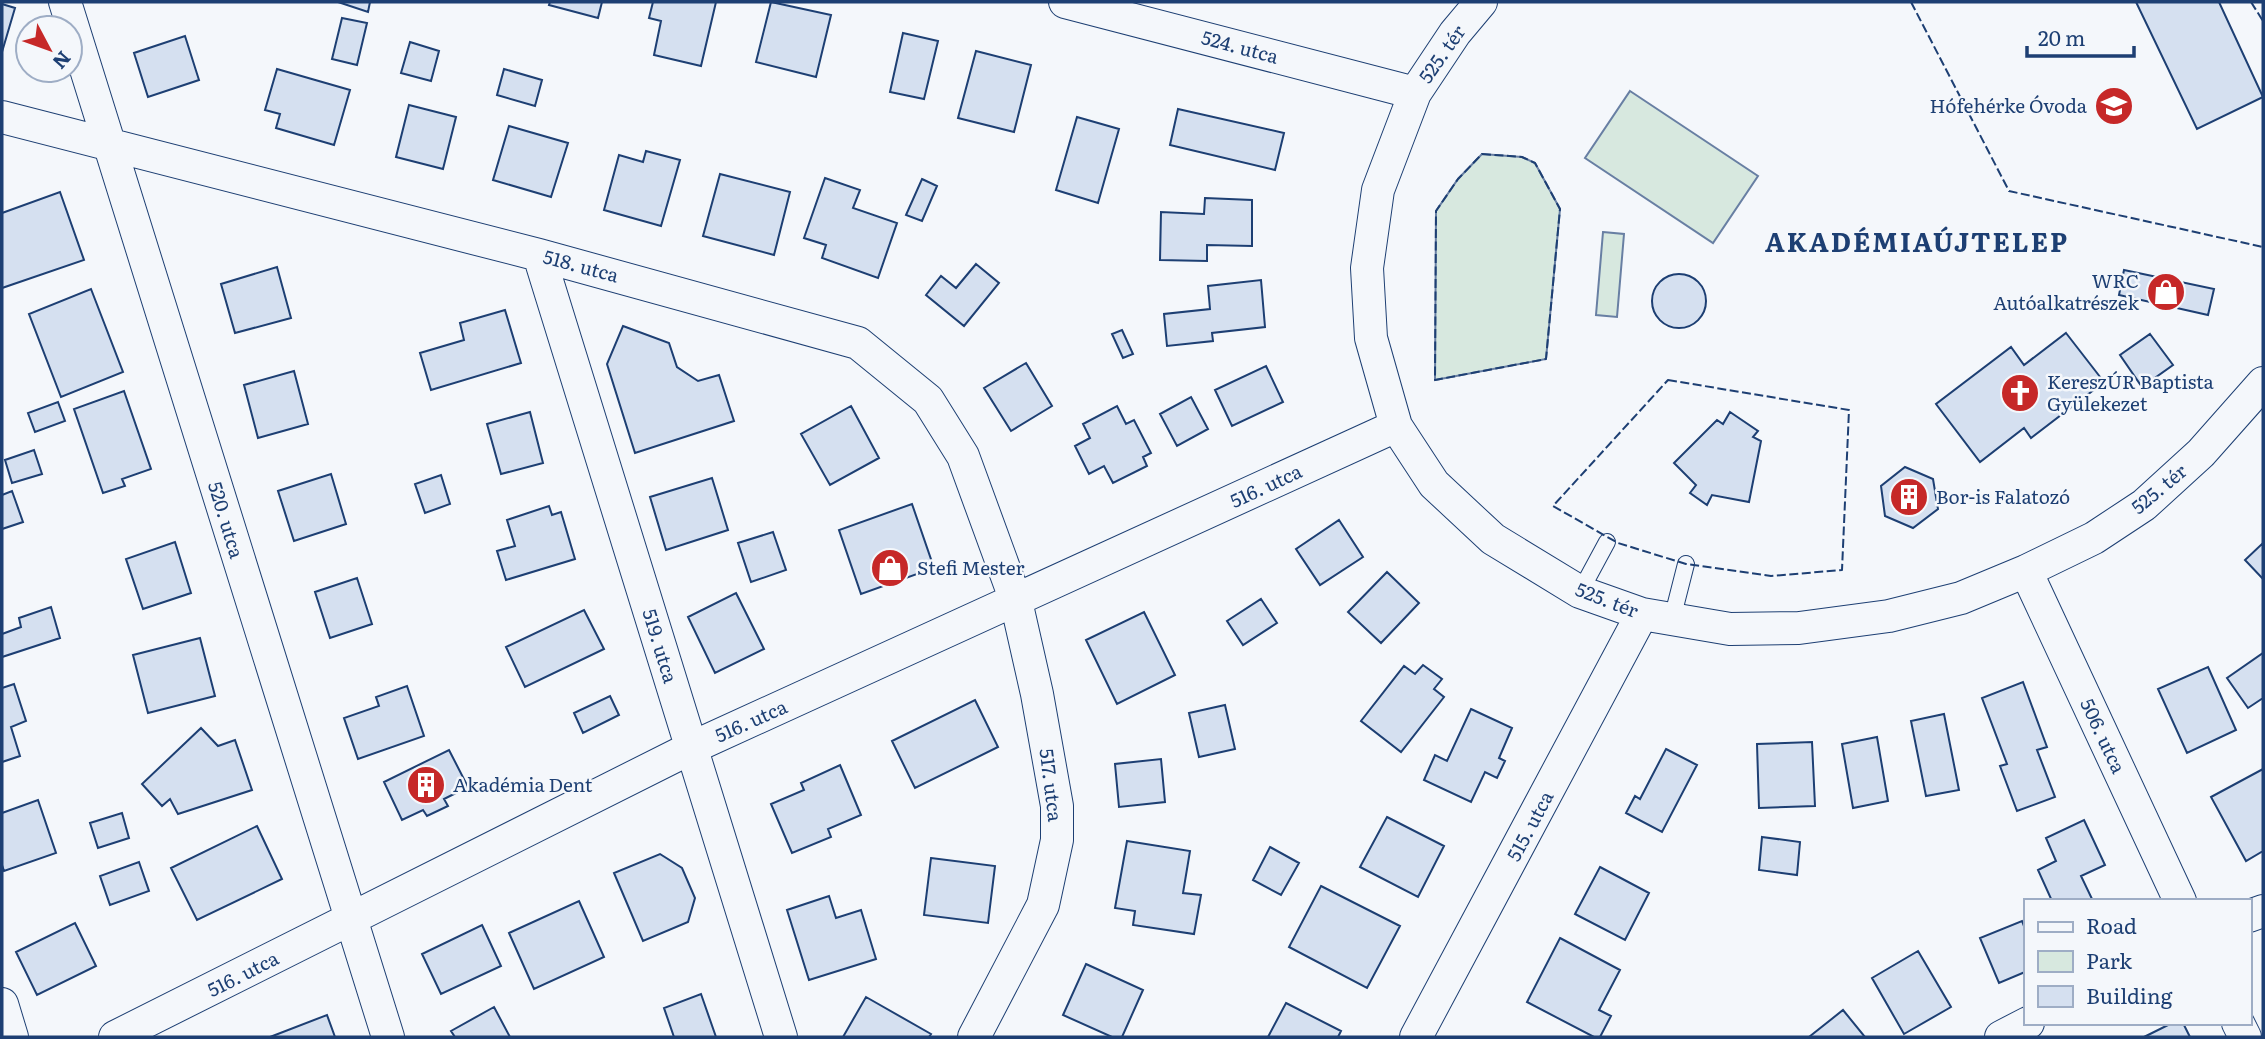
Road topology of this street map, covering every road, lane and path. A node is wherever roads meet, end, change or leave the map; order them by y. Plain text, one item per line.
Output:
1 (65, 2) edge
2 (1065, 2) edge
3 (1481, 2) edge
4 (1415, 93) junction
5 (2, 117) edge
6 (107, 144) junction
7 (539, 255) junction
8 (2263, 383) edge
9 (1396, 426) junction
10 (1607, 542) dead end
11 (1686, 564) dead end
12 (2026, 571) junction
13 (1580, 592) junction
14 (1016, 601) junction
15 (1657, 617) junction
16 (691, 748) junction
17 (2179, 899) edge
18 (351, 919) junction
19 (2, 1004) edge
20 (2024, 1025) edge
21 (12, 1037) edge
22 (115, 1037) edge
23 (388, 1037) edge
24 (781, 1037) edge
25 (974, 1037) edge
26 (1416, 1037) edge
27 (2001, 1037) edge

1 - 6 street, 520. utca
2 - 4 street, 524. utca
3 - 4 street, 525. tér
4 - 9 street, 525. tér
5 - 6 street, 518. utca
6 - 7 street, 518. utca
6 - 18 street, 520. utca
7 - 14 street, 518. utca
7 - 16 street, 519. utca
8 - 12 street, 525. tér
9 - 13 street, 525. tér
9 - 14 street, 516. utca
10 - 13 lane
11 - 15 lane
12 - 15 street, 525. tér
12 - 17 street, 506. utca
13 - 15 street, 525. tér
14 - 16 street, 516. utca
14 - 25 street, 517. utca
15 - 26 street, 515. utca
16 - 18 street, 516. utca
16 - 24 street, 519. utca
18 - 22 street, 516. utca
18 - 23 street, 520. utca
19 - 21 street
20 - 27 street

